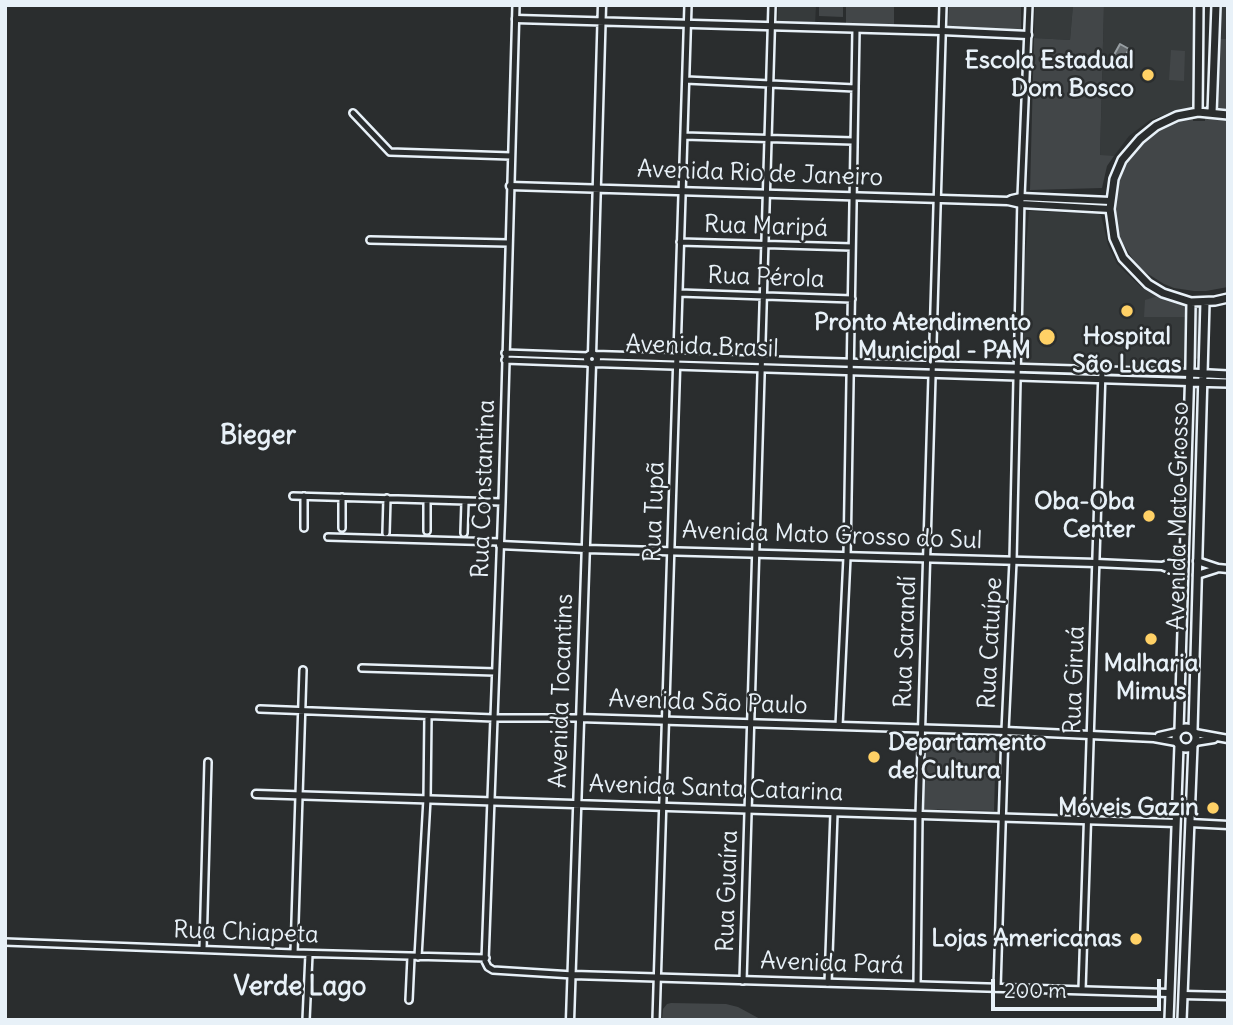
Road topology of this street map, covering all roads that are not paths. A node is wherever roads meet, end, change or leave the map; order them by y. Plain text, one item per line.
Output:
1 (516, 5) edge
2 (602, 5) edge
3 (688, 5) edge
4 (772, 5) edge
5 (943, 5) edge
6 (1029, 5) edge
7 (1199, 5) edge
8 (1216, 5) edge
9 (516, 19) junction
10 (601, 23) junction
11 (688, 24) junction
12 (772, 27) junction
13 (856, 29) junction
14 (942, 31) junction
15 (1028, 35) junction
16 (686, 80) junction
17 (770, 83) junction
18 (855, 88) junction
19 (1198, 112) junction
20 (353, 113) dead end
21 (1212, 113) junction
22 (1228, 115) edge
23 (684, 136) junction
24 (768, 139) junction
25 (853, 141) junction
26 (511, 156) junction
27 (510, 186) junction
28 (596, 188) junction
29 (682, 191) junction
30 (767, 194) junction
31 (854, 197) junction
32 (937, 199) junction
33 (1021, 201) junction
34 (1110, 205) junction
35 (370, 240) dead end
36 (680, 242) junction
37 (508, 243) junction
38 (765, 245) junction
39 (852, 247) junction
40 (679, 293) junction
41 (764, 296) junction
42 (1228, 298) edge
43 (852, 299) junction
44 (1191, 302) junction
45 (1205, 302) junction
46 (505, 356) junction
47 (592, 359) junction
48 (677, 361) junction
49 (762, 365) junction
50 (851, 367) junction
51 (1018, 368) junction
52 (932, 370) junction
53 (1228, 374) edge
54 (1102, 375) junction
55 (1017, 376) junction
56 (1190, 377) junction
57 (1202, 378) junction
58 (1228, 383) edge
59 (293, 496) dead end
60 (304, 496) junction
61 (342, 497) junction
62 (387, 498) junction
63 (427, 500) junction
64 (465, 502) junction
65 (502, 502) junction
66 (304, 528) dead end
67 (342, 528) dead end
68 (427, 531) dead end
69 (386, 533) dead end
70 (464, 533) dead end
71 (328, 537) dead end
72 (500, 544) junction
73 (586, 549) junction
74 (671, 551) junction
75 (756, 554) junction
76 (847, 556) junction
77 (926, 559) junction
78 (1184, 559) junction
79 (1013, 561) junction
80 (1197, 561) junction
81 (1096, 564) junction
82 (1162, 566) junction
83 (1218, 568) junction
84 (1228, 569) edge
85 (1183, 574) junction
86 (1197, 575) junction
87 (362, 668) dead end
88 (303, 670) dead end
89 (495, 672) junction
90 (260, 709) dead end
91 (302, 711) junction
92 (428, 716) junction
93 (494, 718) junction
94 (579, 718) junction
95 (666, 720) junction
96 (751, 723) junction
97 (839, 726) junction
98 (921, 728) junction
99 (1005, 731) junction
100 (1178, 731) junction
101 (1091, 736) junction
102 (1194, 737) junction
103 (1154, 738) junction
104 (1228, 739) edge
105 (1178, 743) junction
106 (208, 762) dead end
107 (256, 794) dead end
108 (299, 795) junction
109 (427, 799) junction
110 (491, 802) junction
111 (577, 804) junction
112 (663, 806) junction
113 (748, 810) junction
114 (834, 813) junction
115 (919, 815) junction
116 (1002, 818) junction
117 (1087, 820) junction
118 (1176, 823) junction
119 (1190, 823) junction
120 (1228, 825) edge
121 (5, 942) edge
122 (203, 949) junction
123 (1171, 950) junction
124 (294, 953) junction
125 (309, 954) junction
126 (411, 957) junction
127 (418, 957) junction
128 (485, 958) junction
129 (573, 975) junction
130 (658, 977) junction
131 (1184, 977) junction
132 (743, 981) junction
133 (828, 984) junction
134 (917, 985) junction
135 (997, 988) junction
136 (1082, 990) junction
137 (1169, 993) junction
138 (1183, 995) junction
139 (1228, 996) edge
140 (409, 1000) dead end
141 (1170, 1017) edge
142 (306, 1020) edge
143 (570, 1020) edge
144 (656, 1020) edge
145 (1182, 1020) edge

1 - 9 street, Rua Constantina
2 - 10 street, Avenida Tocantins
3 - 11 street, Rua Tupã
4 - 12 street, Rua Guaíra
5 - 14 street, Rua Sarandí
6 - 15 street, Rua Catuípe
7 - 19 main road
8 - 21 main road
9 - 10 street
9 - 26 street, Rua Constantina
10 - 11 street
10 - 28 street, Avenida Tocantins
11 - 12 street
11 - 16 street, Rua Tupã
12 - 13 street
12 - 17 street, Rua Guaíra
13 - 14 street
13 - 18 street
14 - 15 street
14 - 32 street, Rua Sarandí
15 - 33 street, Rua Catuípe
16 - 17 street
16 - 23 street, Rua Tupã
17 - 18 street
17 - 24 street, Rua Guaíra
18 - 25 street
19 - 21 main road
19 - 34 main road
20 - 26 street
21 - 22 main road
23 - 24 street
23 - 29 street, Rua Tupã
24 - 25 street
24 - 30 street, Rua Guaíra
25 - 31 street
26 - 27 street, Rua Constantina
27 - 28 street, Avenida Rio de Janeiro
27 - 37 street, Rua Constantina
28 - 29 street, Avenida Rio de Janeiro
28 - 47 street, Avenida Tocantins
29 - 30 street, Avenida Rio de Janeiro
29 - 36 street, Rua Tupã
30 - 31 street, Avenida Rio de Janeiro
30 - 38 street, Rua Guaíra
31 - 32 street, Avenida Rio de Janeiro
31 - 39 street
32 - 33 street, Avenida Rio de Janeiro
32 - 52 street, Rua Sarandí
33 - 34 street
33 - 51 street, Rua Catuípe
34 - 44 main road
35 - 37 street
36 - 38 street, Rua Maripá
36 - 40 street, Rua Tupã
37 - 46 street, Rua Constantina
38 - 39 street, Rua Maripá
38 - 41 street, Rua Guaíra
39 - 43 street
40 - 41 street, Rua Pérola
40 - 48 street, Rua Tupã
41 - 43 street, Rua Pérola
41 - 49 street, Rua Guaíra
42 - 45 main road
43 - 50 street
44 - 45 main road
44 - 56 main road, Avenida Mato Grosso
45 - 57 main road, Avenida Mato Grosso
46 - 47 street, Avenida Brasil
46 - 65 street, Rua Constantina
47 - 48 street, Avenida Brasil
47 - 73 street, Avenida Tocantins
48 - 49 street, Avenida Brasil
48 - 74 street, Rua Tupã
49 - 50 street, Avenida Brasil
49 - 75 street, Rua Guaíra
50 - 52 street, Avenida Brasil
50 - 76 street
51 - 52 street, Avenida Brasil
51 - 54 street, Avenida Brasil
51 - 55 street, Rua Catuípe
52 - 55 street, Avenida Brasil
52 - 77 street, Rua Sarandí
53 - 57 main road, Avenida Brasil
54 - 55 street, Avenida Brasil
54 - 56 street, Avenida Brasil
54 - 81 street, Rua Giruá
55 - 79 street, Rua Catuípe
56 - 57 main road, Avenida Brasil
56 - 78 main road, Avenida Mato Grosso
57 - 58 main road, Avenida Brasil
57 - 80 main road, Avenida Mato Grosso
59 - 60 street
60 - 61 street
60 - 66 street
61 - 62 street
61 - 67 street
62 - 63 street
62 - 69 street
63 - 64 street
63 - 68 street
64 - 65 street
64 - 70 street
65 - 72 street, Rua Constantina
71 - 72 street
72 - 73 street, Avenida Mato Grosso do Sul
72 - 89 street, Rua Constantina
73 - 74 street, Avenida Mato Grosso do Sul
73 - 94 street, Avenida Tocantins
74 - 75 street, Avenida Mato Grosso do Sul
74 - 95 street, Rua Tupã
75 - 76 street, Avenida Mato Grosso do Sul
75 - 96 street, Rua Guaíra
76 - 77 street, Avenida Mato Grosso do Sul
76 - 97 street
77 - 79 street, Avenida Mato Grosso do Sul
77 - 98 street, Rua Sarandí
78 - 82 street
78 - 85 main road, Avenida Mato Grosso
79 - 81 street, Avenida Mato Grosso do Sul
79 - 99 street, Rua Catuípe
80 - 83 street
80 - 86 main road, Avenida Mato Grosso
81 - 82 street, Avenida Mato Grosso do Sul
81 - 101 street, Rua Giruá
82 - 85 street
83 - 84 street
83 - 86 street
85 - 100 main road, Avenida Mato Grosso
86 - 102 main road, Avenida Mato Grosso
87 - 89 street
88 - 91 street
89 - 93 street, Rua Constantina
90 - 91 street, Avenida São Paulo
91 - 92 street, Avenida São Paulo
91 - 108 street
92 - 93 street, Avenida São Paulo
92 - 109 street
93 - 94 street, Avenida São Paulo
93 - 110 street, Rua Constantina
94 - 95 street, Avenida São Paulo
94 - 111 street, Avenida Tocantins
95 - 96 street, Avenida São Paulo
95 - 112 street, Rua Tupã
96 - 97 street, Avenida São Paulo
96 - 113 street, Rua Guaíra
97 - 98 street, Avenida São Paulo
98 - 99 street, Avenida São Paulo
98 - 115 street, Rua Sarandí
99 - 101 street, Avenida São Paulo
99 - 116 street, Rua Catuípe
100 - 102 main road
100 - 103 street, Avenida São Paulo
100 - 105 main road, Avenida Mato Grosso
101 - 103 street, Avenida São Paulo
101 - 117 street, Rua Giruá
102 - 104 street
102 - 105 main road
102 - 119 main road, Avenida Mato Grosso
103 - 105 street, Avenida São Paulo
105 - 118 main road
106 - 122 street
107 - 108 street, Avenida Santa Catarina
108 - 109 street, Avenida Santa Catarina
108 - 124 street
109 - 110 street, Avenida Santa Catarina
109 - 127 street
110 - 111 street, Avenida Santa Catarina
110 - 128 street, Rua Constantina
111 - 112 street, Avenida Santa Catarina
111 - 129 street, Avenida Tocantins
112 - 113 street, Avenida Santa Catarina
112 - 130 street, Rua Tupã
113 - 114 street, Avenida Santa Catarina
113 - 132 street, Rua Guaíra
114 - 115 street, Avenida Santa Catarina
114 - 133 street
115 - 116 street, Avenida Santa Catarina
115 - 134 street, Rua Sarandí
116 - 117 street, Avenida Santa Catarina
116 - 135 street, Rua Catuípe
117 - 118 street, Avenida Santa Catarina
117 - 136 street, Rua Giruá
118 - 123 main road
119 - 120 street
119 - 131 main road, Avenida Mato Grosso
121 - 122 street, Rua Chiapeta
122 - 124 street, Rua Chiapeta
123 - 131 main road
123 - 137 main road
124 - 125 street, Rua Chiapeta
125 - 126 street, Rua Chiapeta
125 - 142 street
126 - 127 street, Rua Chiapeta
126 - 140 street
127 - 128 street, Rua Chiapeta
128 - 129 street, Avenida Pará
129 - 130 street, Avenida Pará
129 - 143 street, Avenida Tocantins
130 - 132 street, Avenida Pará
130 - 144 street, Rua Tupã
131 - 138 main road, Avenida Mato Grosso
132 - 133 street, Avenida Pará
133 - 134 street, Avenida Pará
134 - 135 street, Avenida Pará
135 - 136 street, Avenida Pará
136 - 137 street, Avenida Pará
137 - 141 main road
138 - 139 street
138 - 145 main road, Avenida Mato Grosso

